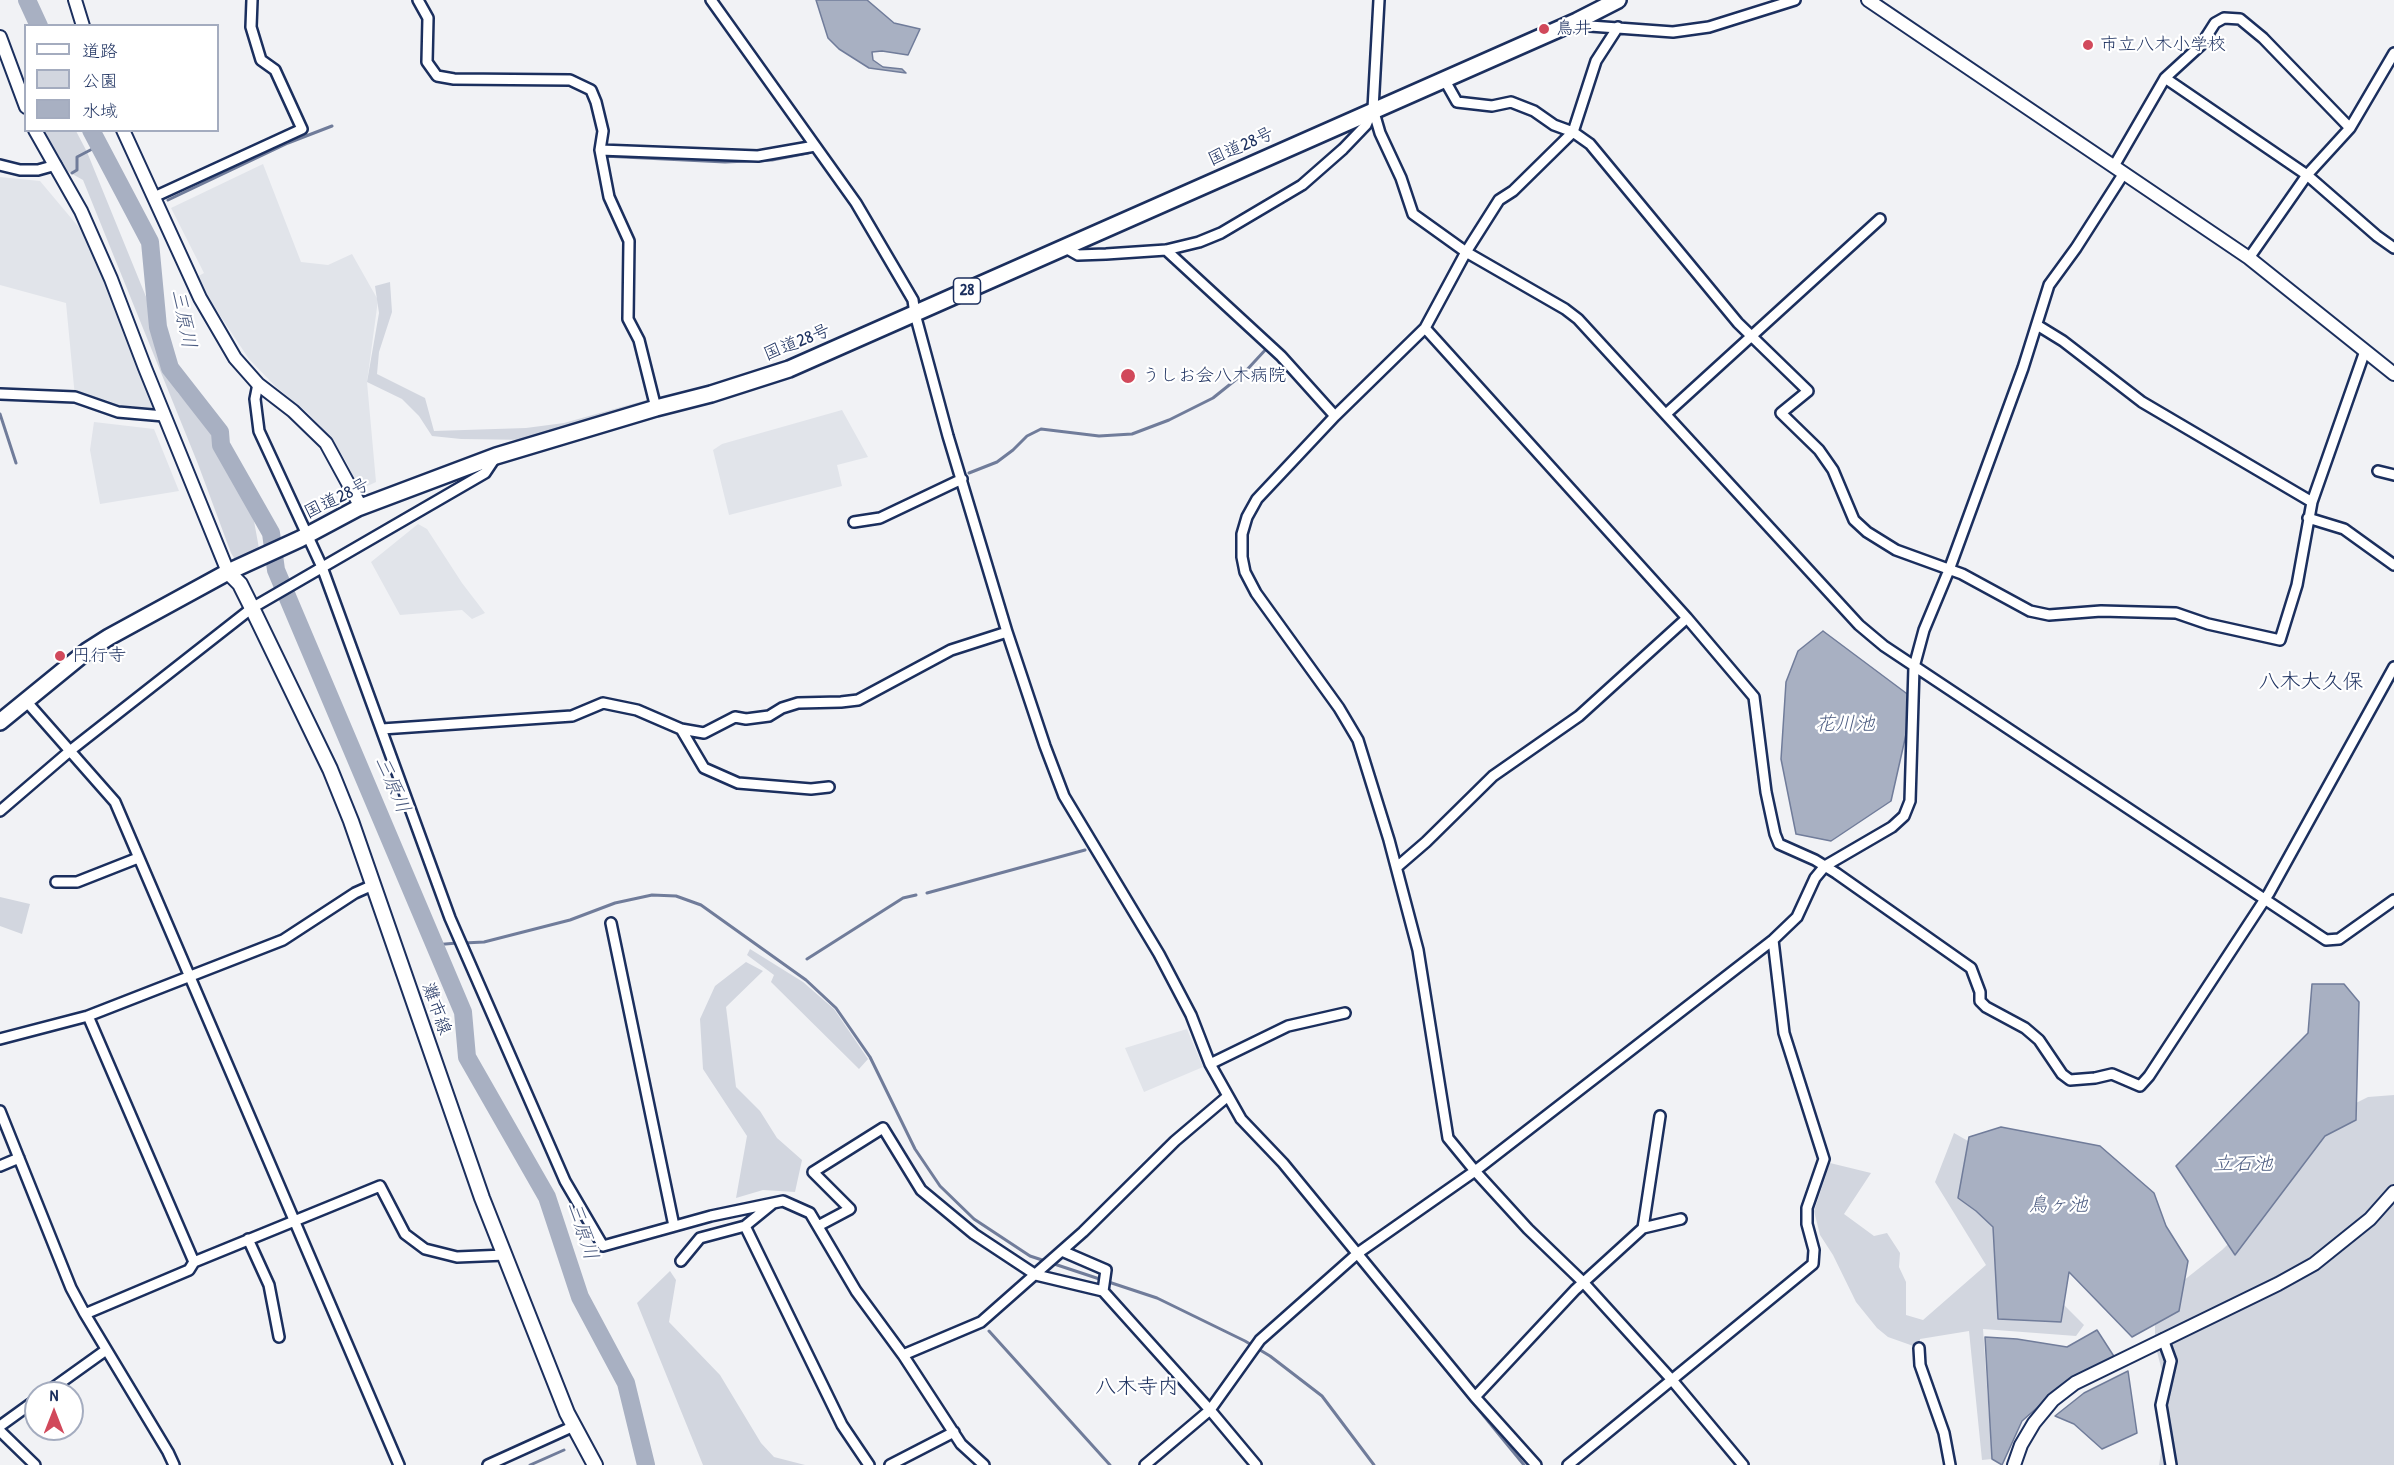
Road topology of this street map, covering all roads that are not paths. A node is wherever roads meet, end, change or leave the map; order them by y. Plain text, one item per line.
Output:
1 (75, 0) edge
2 (252, 0) edge
3 (418, 0) edge
4 (711, 0) edge
5 (1379, 0) edge
6 (1618, 0) edge
7 (1795, 0) edge
8 (1868, 0) edge
9 (1599, 4) edge
10 (1577, 21) junction
11 (82, 24) edge
12 (1618, 27) junction
13 (0, 37) edge
14 (2394, 53) edge
15 (2165, 78) junction
16 (1444, 79) junction
17 (24, 102) edge
18 (1372, 110) junction
19 (2350, 128) junction
20 (36, 132) edge
21 (124, 132) edge
22 (1573, 132) junction
23 (815, 146) junction
24 (600, 150) junction
25 (0, 165) edge
26 (56, 165) junction
27 (2119, 170) junction
28 (2307, 175) junction
29 (154, 197) junction
30 (1880, 219) dead end
31 (1064, 247) junction
32 (2394, 248) edge
33 (1166, 250) junction
34 (1466, 252) junction
35 (2249, 258) junction
36 (915, 314) junction
37 (2037, 325) junction
38 (1425, 328) junction
39 (1751, 337) junction
40 (2365, 351) junction
41 (2394, 374) edge
42 (258, 384) junction
43 (0, 394) edge
44 (656, 408) junction
45 (1666, 414) junction
46 (164, 416) junction
47 (1335, 416) junction
48 (496, 456) junction
49 (2378, 471) dead end
50 (2394, 475) edge
51 (962, 479) junction
52 (2312, 502) junction
53 (361, 507) junction
54 (2308, 518) junction
55 (854, 522) dead end
56 (303, 537) junction
57 (2394, 565) edge
58 (319, 569) junction
59 (1949, 570) junction
60 (228, 572) junction
61 (257, 605) junction
62 (1687, 618) junction
63 (1007, 632) junction
64 (1914, 668) junction
65 (2394, 668) edge
66 (2391, 680) edge
67 (26, 701) junction
68 (0, 721) edge
69 (382, 729) junction
70 (681, 729) junction
71 (71, 750) junction
72 (829, 787) dead end
73 (0, 811) edge
74 (138, 858) junction
75 (1825, 866) junction
76 (1397, 867) junction
77 (57, 882) dead end
78 (373, 885) junction
79 (2264, 900) junction
80 (2394, 900) edge
81 (611, 923) dead end
82 (1773, 940) junction
83 (190, 976) junction
84 (1345, 1013) dead end
85 (88, 1016) junction
86 (0, 1039) edge
87 (1210, 1064) junction
88 (1228, 1096) junction
89 (0, 1111) edge
90 (1660, 1116) dead end
91 (19, 1158) junction
92 (0, 1166) edge
93 (1475, 1171) junction
94 (2394, 1192) edge
95 (774, 1203) junction
96 (1681, 1219) dead end
97 (295, 1221) junction
98 (675, 1226) junction
99 (745, 1226) junction
100 (818, 1226) junction
101 (1643, 1228) junction
102 (248, 1239) junction
103 (1060, 1252) junction
104 (1358, 1253) junction
105 (505, 1255) junction
106 (681, 1261) dead end
107 (194, 1262) junction
108 (1037, 1273) junction
109 (1583, 1282) junction
110 (1103, 1290) junction
111 (85, 1314) junction
112 (279, 1337) dead end
113 (2163, 1339) junction
114 (1919, 1348) dead end
115 (106, 1350) junction
116 (903, 1355) junction
117 (1672, 1380) junction
118 (63, 1381) edge
119 (1475, 1397) junction
120 (24, 1409) edge
121 (1210, 1410) junction
122 (0, 1426) edge
123 (573, 1426) junction
124 (0, 1431) edge
125 (954, 1432) junction
126 (35, 1465) edge
127 (174, 1465) edge
128 (399, 1465) edge
129 (488, 1465) edge
130 (595, 1465) edge
131 (869, 1465) edge
132 (890, 1465) edge
133 (984, 1465) edge
134 (1145, 1465) edge
135 (1256, 1465) edge
136 (1536, 1465) edge
137 (1568, 1465) edge
138 (1743, 1465) edge
139 (1950, 1465) edge
140 (2014, 1465) edge
141 (2171, 1465) edge

1 - 11 street
2 - 29 street
3 - 24 street
4 - 23 street
5 - 18 street
6 - 9 highway, 国道28号 / 28
7 - 12 street
8 - 27 street
9 - 10 highway, 国道28号 / 28
10 - 12 street
10 - 16 highway, 国道28号 / 28
12 - 22 street
13 - 17 street
14 - 19 street
15 - 19 street
15 - 27 street
15 - 28 street
16 - 18 highway, 国道28号 / 28
16 - 22 street
18 - 31 highway, 国道28号 / 28
18 - 33 street
18 - 34 street
19 - 28 street
20 - 26 street
21 - 29 street
22 - 34 street
22 - 39 street
23 - 24 street
23 - 36 street
24 - 44 street
25 - 26 street
26 - 46 street
27 - 35 street
27 - 37 street
28 - 32 street
28 - 35 street
29 - 42 street
30 - 39 street
31 - 33 street
31 - 36 highway, 国道28号 / 28
33 - 47 street
34 - 38 street
34 - 45 street
35 - 40 street
36 - 44 highway, 国道28号 / 28
36 - 51 street
37 - 52 street
37 - 59 street
38 - 47 street
38 - 62 street
39 - 45 street
39 - 59 street
40 - 41 street
40 - 52 street
42 - 53 street
42 - 56 street
43 - 46 street
44 - 48 highway, 国道28号 / 28
45 - 64 street
46 - 60 street
47 - 76 street
48 - 53 highway, 国道28号 / 28
48 - 58 street
49 - 50 street
51 - 55 street
51 - 63 street
52 - 54 street
53 - 56 highway, 国道28号 / 28
54 - 57 street
54 - 59 street
56 - 58 street
56 - 60 highway, 国道28号 / 28
58 - 61 street
58 - 69 street
59 - 64 street
60 - 61 main road, 灘市線
60 - 67 highway, 国道28号 / 28
61 - 71 street
61 - 78 main road, 灘市線
62 - 75 street
62 - 76 street
63 - 70 street
63 - 87 street
64 - 75 street
64 - 79 street
65 - 66 street
66 - 79 street
67 - 68 highway, 国道28号 / 28
67 - 71 street
69 - 70 street
69 - 98 street
70 - 72 street
71 - 73 street
71 - 74 street
74 - 77 street
74 - 83 street
75 - 79 street
75 - 82 street
76 - 93 street
78 - 83 street
78 - 105 main road, 灘市線
79 - 80 street
81 - 98 street
82 - 93 street
82 - 117 street
83 - 85 street
83 - 97 street
84 - 87 street
85 - 86 street
85 - 107 street
87 - 88 street
88 - 103 street
88 - 104 street
89 - 91 street
90 - 101 street
91 - 92 street
91 - 111 street
93 - 104 street
93 - 109 street
94 - 113 street
95 - 98 street
95 - 99 street
95 - 100 street
96 - 101 street
97 - 102 street
97 - 105 street
97 - 128 street
99 - 106 street
99 - 131 street
100 - 108 street
100 - 116 street
101 - 109 street
102 - 107 street
102 - 112 street
103 - 108 street
103 - 110 street
104 - 119 street
104 - 121 street
105 - 123 main road, 灘市線
107 - 111 street
108 - 110 street
108 - 116 street
109 - 117 street
109 - 119 street
110 - 121 street
111 - 115 street
113 - 140 street
113 - 141 street
114 - 139 street
115 - 118 street
115 - 127 street
116 - 125 street
117 - 137 street
117 - 138 street
119 - 136 street
120 - 122 street
121 - 134 street
121 - 135 street
123 - 129 street
123 - 130 main road, 灘市線
124 - 126 street
125 - 132 street
125 - 133 street

